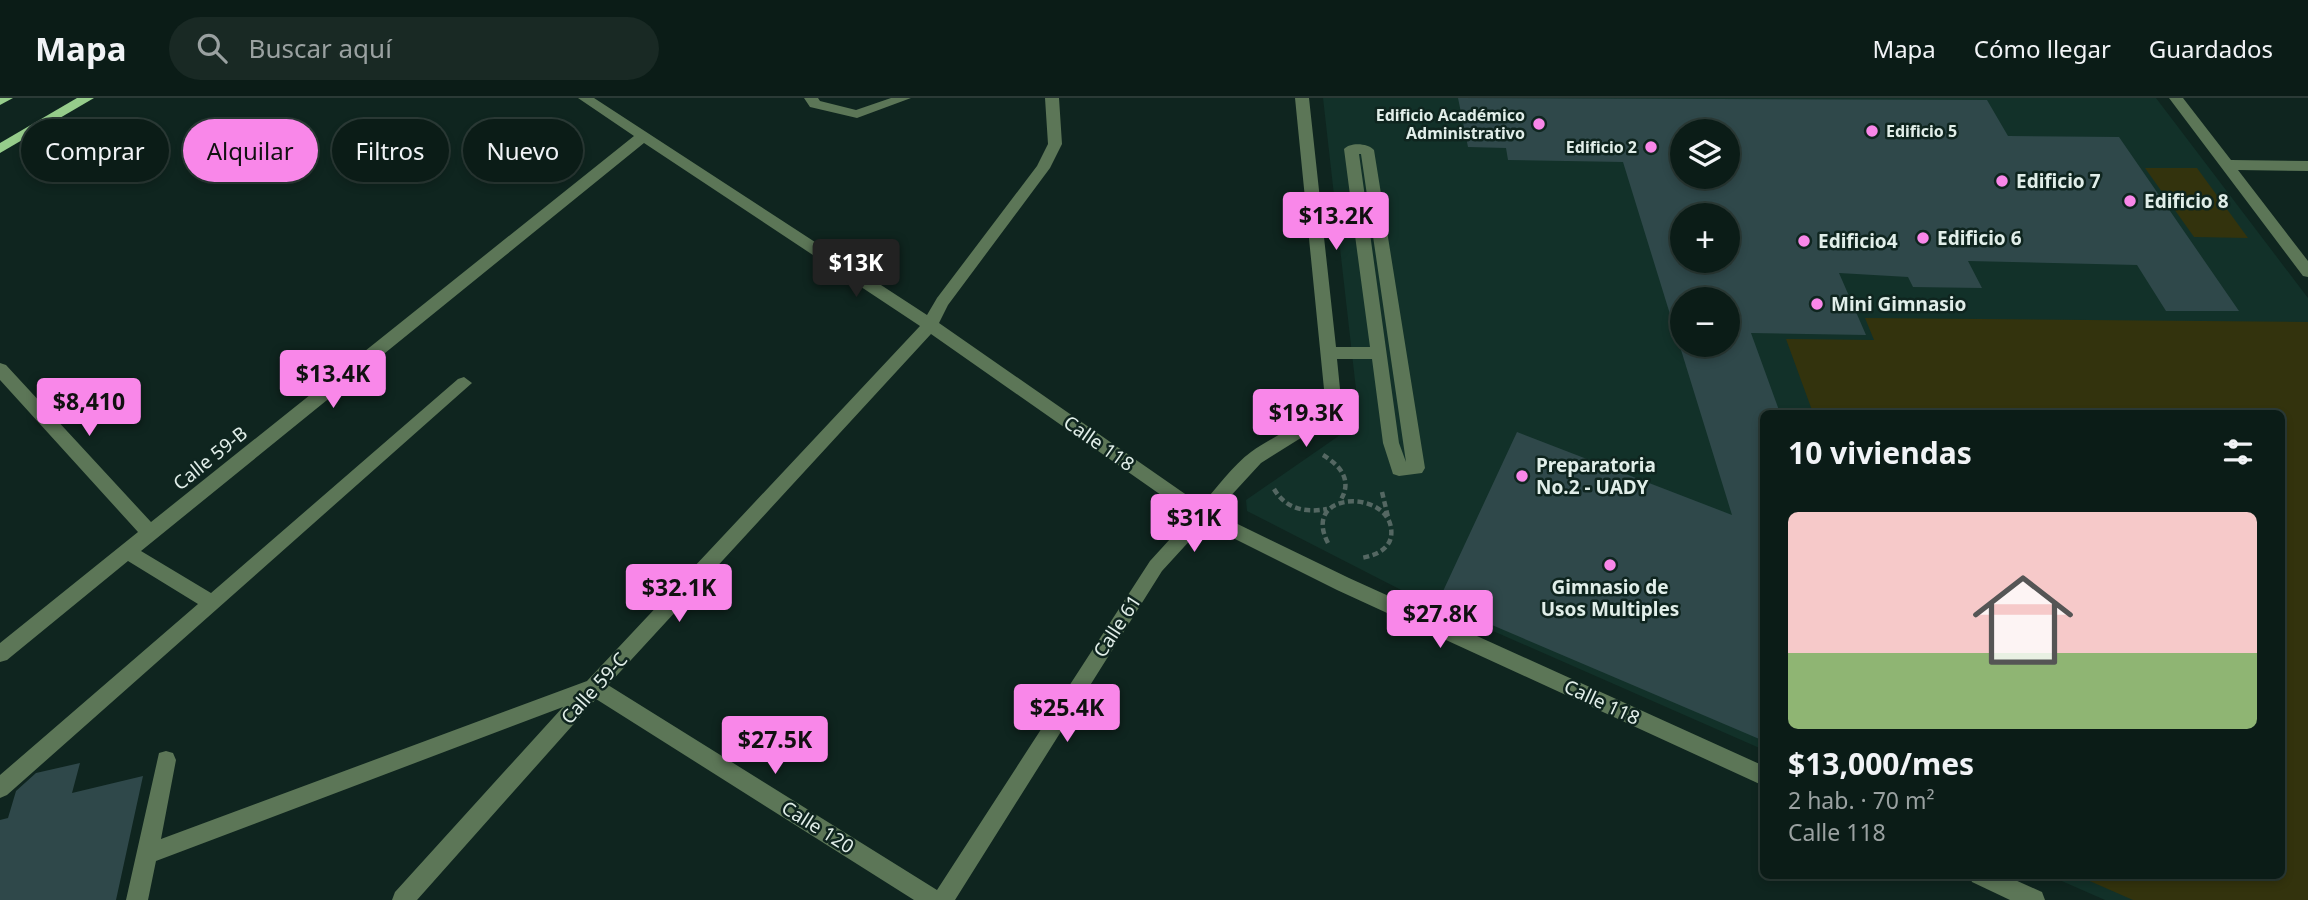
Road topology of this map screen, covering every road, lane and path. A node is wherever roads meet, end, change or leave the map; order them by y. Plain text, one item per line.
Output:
1 (5, 98) edge
2 (87, 98) edge
3 (585, 98) edge
4 (811, 98) edge
5 (904, 98) edge
6 (1052, 98) edge
7 (1302, 98) edge
8 (2176, 98) edge
9 (0, 101) edge
10 (642, 138) junction
11 (0, 149) edge
12 (2228, 165) junction
13 (2308, 166) edge
14 (1315, 223) junction
15 (1361, 223) junction
16 (2308, 272) edge
17 (930, 325) junction
18 (1328, 353) junction
19 (1379, 353) junction
20 (0, 369) edge
21 (464, 383) dead end
22 (1323, 455) dead end
23 (1274, 489) dead end
24 (1336, 504) junction
25 (1203, 515) junction
26 (150, 533) junction
27 (1332, 548) dead end
28 (127, 551) junction
29 (1353, 558) dead end
30 (212, 603) junction
31 (0, 654) edge
32 (594, 687) junction
33 (166, 760) dead end
34 (1760, 774) edge
35 (0, 788) edge
36 (148, 854) junction
37 (1989, 879) edge
38 (136, 900) edge
39 (403, 900) edge
40 (934, 900) edge
41 (943, 900) edge
42 (2034, 900) edge

1 - 9 main road
2 - 11 main road
3 - 10 street, Calle 118
4 - 5 street
6 - 17 street, Calle 59-C
7 - 14 street, Calle 61
8 - 12 street
10 - 17 street, Calle 118
10 - 26 street, Calle 59-B
12 - 13 street
12 - 16 street
14 - 15 street
14 - 18 street, Calle 61
15 - 19 street
15 - 19 street
17 - 25 street, Calle 118
17 - 32 street, Calle 59-C
18 - 19 street
18 - 25 street, Calle 61
20 - 26 street
21 - 30 street
22 - 24 path
23 - 24 path
24 - 27 path
24 - 29 path
25 - 34 street, Calle 118
25 - 41 street, Calle 61
26 - 28 street, Calle 59-B
28 - 30 street
28 - 31 street, Calle 59-B
30 - 35 street
32 - 36 street
32 - 39 street, Calle 59-C
32 - 40 street, Calle 120
33 - 36 street
36 - 38 street
37 - 42 street

